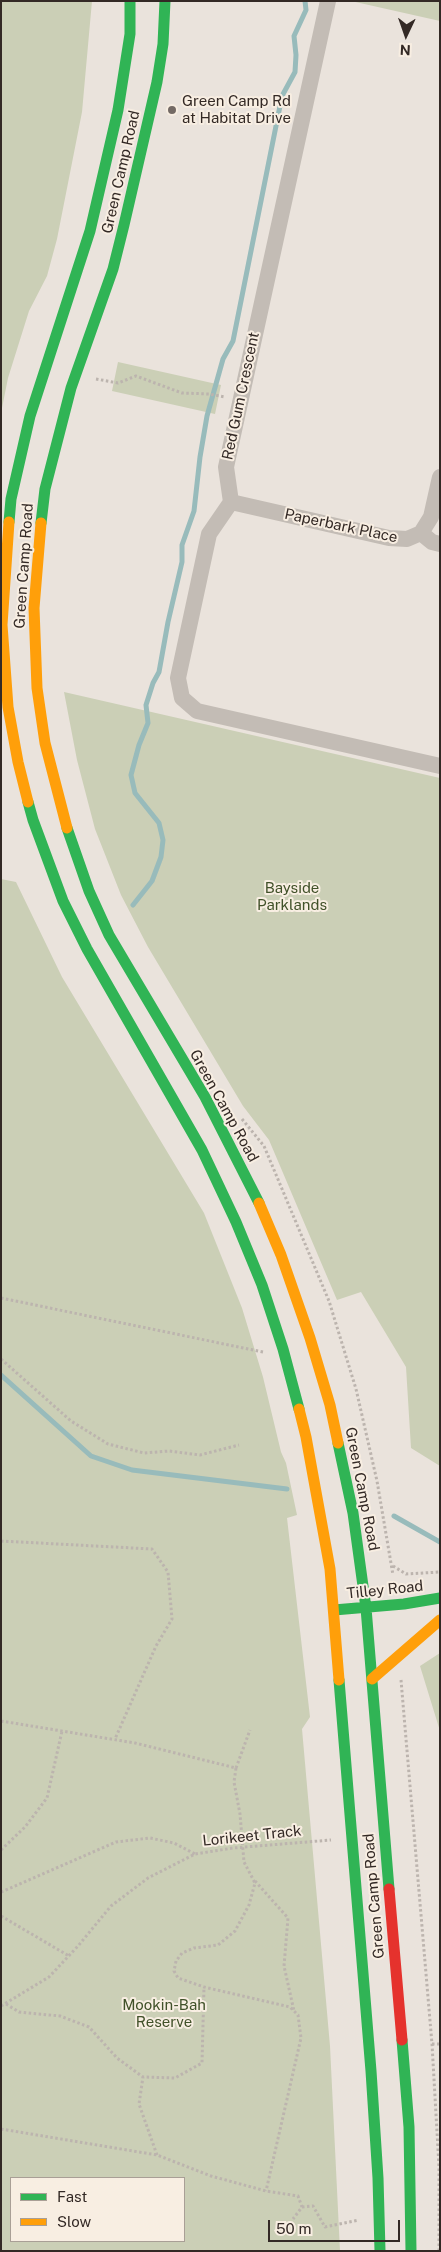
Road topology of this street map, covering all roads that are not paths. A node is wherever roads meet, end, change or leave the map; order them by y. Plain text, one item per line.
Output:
1 (130, 1) edge
2 (165, 1) edge
3 (328, 1) edge
4 (440, 477) edge
5 (231, 502) junction
6 (421, 533) junction
7 (440, 544) edge
8 (28, 668) junction
9 (3, 669) edge
10 (38, 688) junction
11 (4, 692) edge
12 (440, 766) edge
13 (9, 785) dead end
14 (25, 793) junction
15 (440, 1598) edge
16 (366, 1608) junction
17 (334, 1610) junction
18 (440, 1620) edge
19 (372, 1680) junction
20 (380, 2251) edge
21 (410, 2251) edge

1 - 9 main road, Green Camp Road
2 - 8 main road, Green Camp Road
3 - 5 street, Red Gum Crescent
4 - 6 street, Paperbark Place
5 - 6 street, Paperbark Place
5 - 12 street
6 - 7 street
8 - 9 main road
8 - 10 main road, Green Camp Road
9 - 11 main road, Green Camp Road
10 - 11 main road
10 - 16 main road, Green Camp Road
11 - 14 main road, Green Camp Road
13 - 14 main road
14 - 17 main road, Green Camp Road
15 - 16 main road, Tilley Road
16 - 17 main road, Tilley Road
16 - 19 main road, Green Camp Road
17 - 20 main road, Green Camp Road
18 - 19 main road
19 - 21 main road, Green Camp Road

